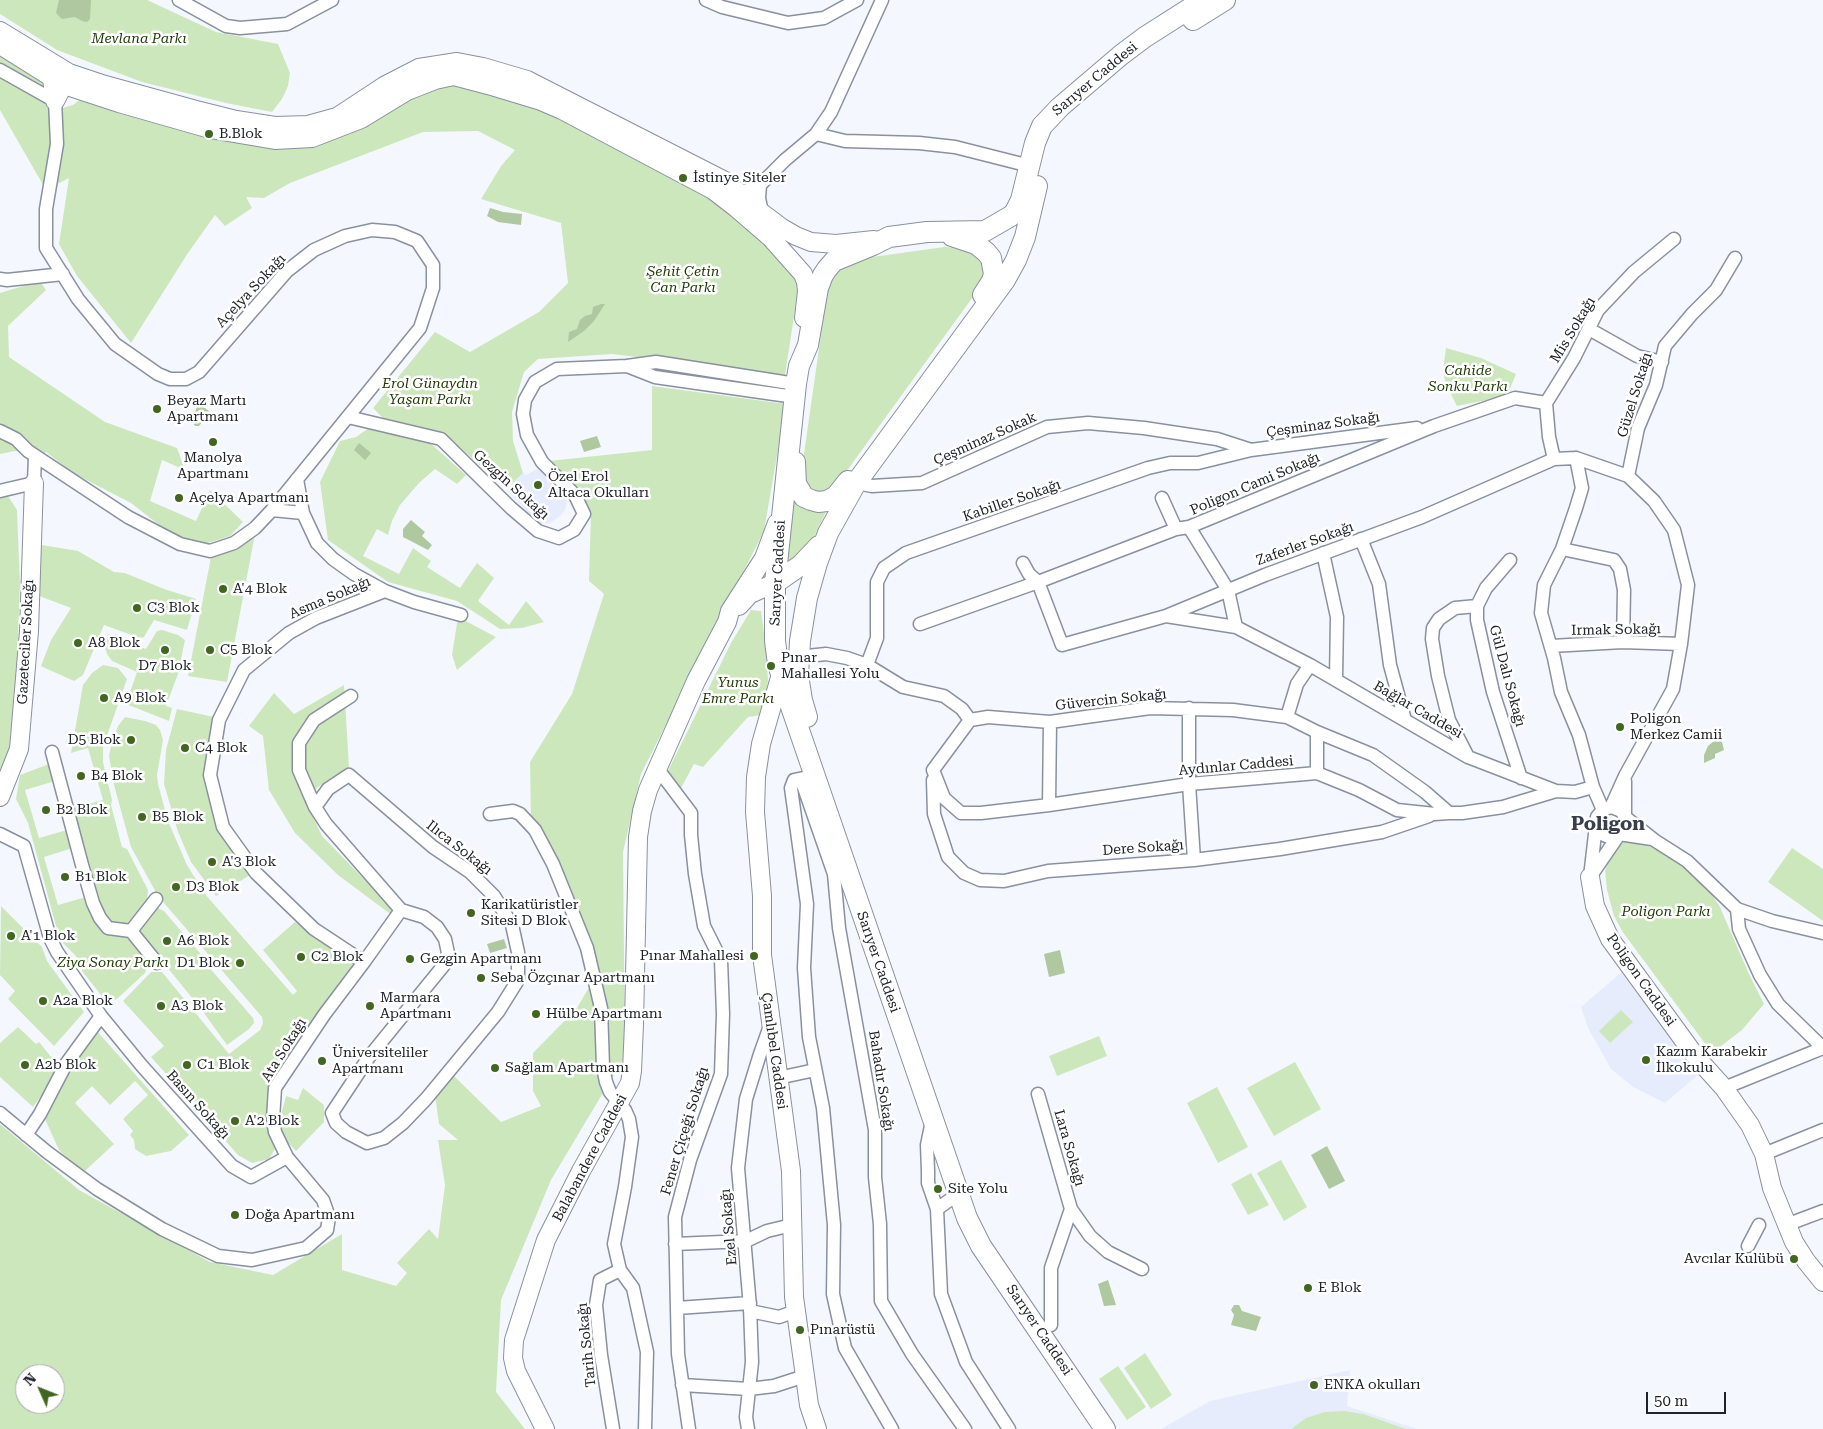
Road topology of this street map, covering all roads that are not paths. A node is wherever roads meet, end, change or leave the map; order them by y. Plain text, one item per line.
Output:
1 (179, 0) edge
2 (332, 0) edge
3 (706, 0) edge
4 (857, 0) edge
5 (882, 0) edge
6 (1203, 0) edge
7 (1225, 0) edge
8 (0, 31) edge
9 (0, 46) edge
10 (0, 70) edge
11 (61, 76) junction
12 (84, 91) junction
13 (55, 102) junction
14 (816, 134) junction
15 (1030, 166) junction
16 (760, 185) junction
17 (740, 193) junction
18 (762, 213) junction
19 (927, 232) junction
20 (889, 237) junction
21 (1674, 239) dead end
22 (1735, 258) dead end
23 (63, 274) junction
24 (0, 279) edge
25 (1589, 329) junction
26 (1662, 362) junction
27 (945, 364) junction
28 (797, 382) junction
29 (1546, 403) junction
30 (348, 418) junction
31 (1434, 426) junction
32 (0, 431) edge
33 (790, 438) junction
34 (1217, 439) joint
35 (1251, 450) junction
36 (876, 455) junction
37 (35, 456) junction
38 (1576, 458) junction
39 (1554, 459) junction
40 (1628, 476) junction
41 (297, 479) junction
42 (34, 483) junction
43 (856, 483) junction
44 (0, 491) edge
45 (1162, 498) dead end
46 (272, 510) junction
47 (303, 513) junction
48 (781, 516) junction
49 (1189, 528) junction
50 (1176, 529) junction
51 (828, 533) junction
52 (1362, 539) junction
53 (1562, 549) junction
54 (1323, 553) junction
55 (1510, 560) dead end
56 (1023, 563) dead end
57 (1038, 582) junction
58 (775, 583) junction
59 (1228, 590) junction
60 (385, 591) junction
61 (744, 600) junction
62 (1477, 606) junction
63 (774, 611) junction
64 (460, 615) dead end
65 (1166, 616) junction
66 (727, 622) junction
67 (920, 624) dead end
68 (1236, 627) junction
69 (1624, 642) junction
70 (1681, 644) junction
71 (1551, 646) junction
72 (867, 665) junction
73 (1310, 665) junction
74 (792, 668) junction
75 (1336, 680) junction
76 (351, 696) dead end
77 (788, 698) junction
78 (1189, 708) junction
79 (1287, 717) junction
80 (970, 720) junction
81 (1404, 720) junction
82 (1050, 722) junction
83 (766, 730) junction
84 (1317, 732) junction
85 (52, 752) dead end
86 (1468, 757) junction
87 (657, 768) junction
88 (933, 770) junction
89 (1317, 773) junction
90 (1625, 776) junction
91 (807, 778) junction
92 (1521, 778) junction
93 (1189, 784) junction
94 (1593, 787) junction
95 (1556, 791) junction
96 (0, 797) edge
97 (1048, 805) junction
98 (315, 807) junction
99 (1607, 809) junction
100 (1449, 812) junction
101 (490, 814) dead end
102 (1435, 814) junction
103 (1625, 817) junction
104 (1597, 827) junction
105 (0, 834) edge
106 (1619, 834) junction
107 (1654, 840) junction
108 (1194, 860) junction
109 (1590, 877) junction
110 (156, 898) dead end
111 (1737, 909) junction
112 (401, 910) junction
113 (131, 931) junction
114 (1823, 933) edge
115 (364, 962) junction
116 (157, 963) dead end
117 (101, 1016) junction
118 (770, 1026) junction
119 (1823, 1048) edge
120 (815, 1070) junction
121 (778, 1078) junction
122 (1724, 1088) junction
123 (1038, 1094) dead end
124 (620, 1103) junction
125 (0, 1113) edge
126 (932, 1119) junction
127 (1823, 1130) edge
128 (26, 1135) junction
129 (1764, 1154) junction
130 (287, 1158) junction
131 (963, 1189) junction
132 (937, 1209) junction
133 (1071, 1210) junction
134 (1823, 1211) edge
135 (792, 1225) junction
136 (1759, 1225) dead end
137 (1786, 1225) junction
138 (746, 1241) junction
139 (676, 1244) junction
140 (1748, 1246) dead end
141 (1142, 1269) dead end
142 (620, 1270) junction
143 (1823, 1282) edge
144 (750, 1307) junction
145 (677, 1308) junction
146 (796, 1311) junction
147 (1051, 1325) junction
148 (805, 1376) junction
149 (682, 1385) junction
150 (749, 1389) junction
151 (545, 1429) edge
152 (613, 1429) edge
153 (645, 1429) edge
154 (689, 1429) edge
155 (748, 1429) edge
156 (817, 1429) edge
157 (892, 1429) edge
158 (965, 1429) edge
159 (1009, 1429) edge
160 (1105, 1429) edge
161 (1120, 1429) edge

1 - 2 street
3 - 4 street
5 - 14 street
6 - 15 main road, Sarıyer Caddesi
7 - 27 main road, Sarıyer Caddesi
8 - 11 main road
9 - 11 main road
10 - 13 street
11 - 12 main road
11 - 13 main road
11 - 17 main road
12 - 13 main road
12 - 28 main road
13 - 23 street, Açelya Sokağı
14 - 15 street
14 - 16 street
15 - 19 main road, Sarıyer Caddesi
16 - 17 street
16 - 18 street
17 - 18 main road
18 - 20 main road
19 - 20 main road, Sarıyer Caddesi
19 - 27 main road
20 - 28 main road, Sarıyer Caddesi
21 - 25 street, Mis Sokağı
22 - 26 street, Güzel Sokağı
23 - 24 street
23 - 30 street, Açelya Sokağı
25 - 26 street
25 - 29 street, Mis Sokağı
26 - 40 street, Güzel Sokağı
27 - 36 main road, Sarıyer Caddesi
28 - 30 street, Gezgin Sokağı
28 - 33 main road, Sarıyer Caddesi
29 - 31 street, Poligon Cami Sokağı
29 - 39 street
30 - 41 street, Açelya Sokağı
31 - 35 street, Çeşminaz Sokağı
31 - 49 street, Poligon Cami Sokağı
32 - 37 street, Açelya Sokağı
33 - 36 main road
33 - 48 main road, Sarıyer Caddesi
34 - 35 street, Çeşminaz Sokağı
34 - 43 street, Çeşminaz Sokak
35 - 72 street, Kabiller Sokağı
36 - 43 main road, Sarıyer Caddesi
37 - 42 street
37 - 46 street, Açelya Sokağı
38 - 39 street
38 - 40 street
38 - 53 street
39 - 52 street, Zaferler Sokağı
40 - 70 street
41 - 46 street, Açelya Sokağı
41 - 47 street
42 - 44 street
42 - 96 main road, Gazeteciler Sokağı
43 - 51 main road, Sarıyer Caddesi
45 - 50 street
46 - 47 street
47 - 60 street
48 - 58 main road, Sarıyer Caddesi
48 - 66 main road
49 - 50 street, Poligon Cami Sokağı
49 - 59 street
50 - 57 street, Poligon Cami Sokağı
51 - 58 main road
51 - 74 main road, Sarıyer Caddesi
52 - 54 street, Zaferler Sokağı
52 - 81 street
53 - 69 street
53 - 71 street
54 - 59 street, Zaferler Sokağı
54 - 75 street
55 - 62 street
56 - 57 street
57 - 65 street, Zaferler Sokağı
57 - 67 street, Poligon Cami Sokağı
58 - 61 main road
58 - 63 main road, Sarıyer Caddesi
59 - 65 street, Zaferler Sokağı
59 - 68 street
60 - 64 street
60 - 115 street, Asma Sokağı
61 - 63 main road
61 - 66 main road
62 - 86 street
62 - 92 street, Gül Dalı Sokağı
63 - 74 main road, Sarıyer Caddesi
65 - 68 street, Bağlar Caddesi
66 - 87 main road, Balabandere Caddesi
68 - 73 street, Bağlar Caddesi
69 - 70 street, Irmak Sokağı
69 - 71 street, Irmak Sokağı
70 - 90 street
71 - 94 street
72 - 74 street
72 - 80 street
73 - 75 street, Bağlar Caddesi
73 - 79 street
74 - 77 main road
74 - 83 main road, Çamlıbel Caddesi
74 - 131 main road, Sarıyer Caddesi
75 - 81 street, Bağlar Caddesi
76 - 98 street
77 - 83 main road
77 - 91 main road, Sarıyer Caddesi
78 - 79 street, Güvercin Sokağı
78 - 82 street, Güvercin Sokağı
78 - 93 street
79 - 84 street, Güvercin Sokağı
80 - 82 street, Güvercin Sokağı
80 - 88 street
81 - 86 street, Bağlar Caddesi
82 - 97 street
83 - 118 main road, Çamlıbel Caddesi
84 - 89 street
84 - 100 street, Güvercin Sokağı
85 - 113 street
86 - 92 street, Bağlar Caddesi
87 - 124 main road, Balabandere Caddesi
87 - 139 street, Fener Çiçeği Sokağı
88 - 97 street, Aydınlar Caddesi
88 - 108 street, Dere Sokağı
89 - 93 street, Aydınlar Caddesi
89 - 102 street, Aydınlar Caddesi
90 - 99 street
90 - 103 street
91 - 120 street
91 - 126 main road, Sarıyer Caddesi
91 - 158 street, Bahadır Sokağı
92 - 95 street, Bağlar Caddesi
93 - 97 street, Aydınlar Caddesi
93 - 108 street
94 - 95 street, Bağlar Caddesi
94 - 99 street
95 - 100 street, Aydınlar Caddesi
98 - 112 street
98 - 112 street, Ilıca Sokağı
99 - 103 street
99 - 104 street
100 - 102 street, Aydınlar Caddesi
101 - 124 street
102 - 108 street, Dere Sokağı
103 - 106 street
103 - 107 street
104 - 106 street
104 - 109 street
105 - 117 street, Basın Sokağı
106 - 107 street
106 - 109 street
107 - 111 street
109 - 122 main road, Poligon Caddesi
110 - 113 street
111 - 114 street
111 - 119 street
112 - 115 street, Ata Sokağı
113 - 116 street
115 - 130 street, Ata Sokağı
117 - 128 street
117 - 130 street, Basın Sokağı
118 - 121 main road, Çamlıbel Caddesi
118 - 138 street, Ezel Sokağı
119 - 122 street
120 - 121 street
120 - 157 street
121 - 135 main road, Çamlıbel Caddesi
122 - 129 main road, Poligon Caddesi
123 - 133 street, Lara Sokağı
124 - 142 street
124 - 151 main road, Balabandere Caddesi
125 - 128 street, Ata Sokağı
126 - 131 main road, Sarıyer Caddesi
126 - 132 street
127 - 129 street
128 - 130 street, Ata Sokağı
129 - 137 main road, Poligon Caddesi
131 - 132 street
131 - 147 main road, Sarıyer Caddesi
131 - 160 main road, Sarıyer Caddesi
132 - 159 street
133 - 141 street, Lara Sokağı
133 - 147 street
134 - 137 street
135 - 138 street
135 - 146 main road, Çamlıbel Caddesi
136 - 140 street
137 - 143 main road, Poligon Caddesi
138 - 139 street
138 - 144 street, Ezel Sokağı
139 - 145 street, Fener Çiçeği Sokağı
142 - 152 street, Tarih Sokağı
142 - 153 street
144 - 145 street
144 - 146 street
144 - 150 street, Ezel Sokağı
145 - 149 street, Fener Çiçeği Sokağı
146 - 148 main road, Çamlıbel Caddesi
147 - 161 main road, Sarıyer Caddesi
148 - 150 street
148 - 156 main road, Çamlıbel Caddesi
149 - 150 street
149 - 154 street, Fener Çiçeği Sokağı
150 - 155 street, Ezel Sokağı

